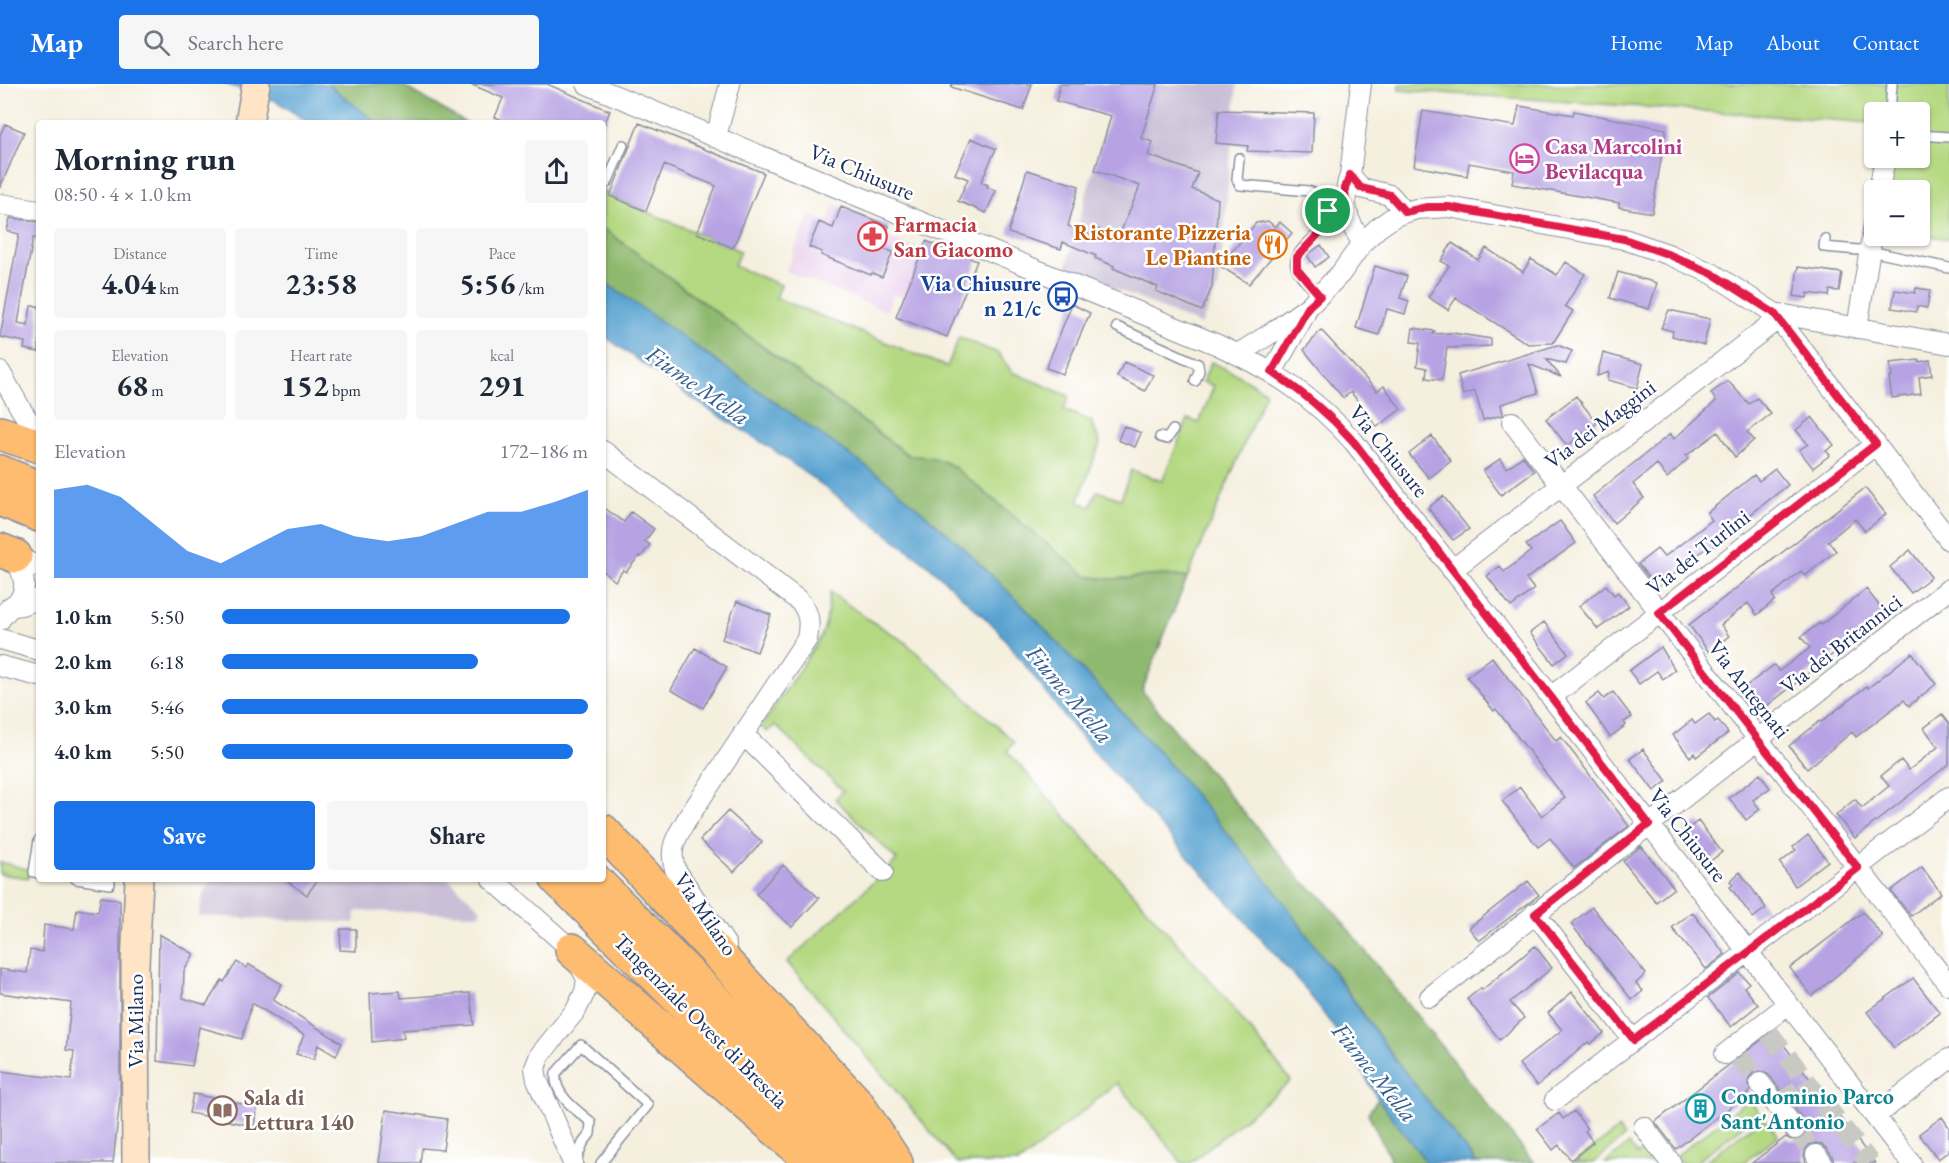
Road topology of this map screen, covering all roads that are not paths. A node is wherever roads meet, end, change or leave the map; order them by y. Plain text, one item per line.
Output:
1 (256, 84) edge
2 (587, 84) edge
3 (730, 84) edge
4 (1361, 84) edge
5 (1892, 84) edge
6 (1891, 102) edge
7 (250, 120) edge
8 (1930, 136) edge
9 (716, 137) junction
10 (1949, 137) edge
11 (623, 145) dead end
12 (1239, 158) dead end
13 (1350, 175) junction
14 (607, 183) dead end
15 (0, 204) edge
16 (1337, 209) junction
17 (36, 210) edge
18 (1405, 212) junction
19 (1825, 239) dead end
20 (1363, 243) junction
21 (1871, 246) edge
22 (1870, 250) junction
23 (1949, 268) edge
24 (1314, 301) junction
25 (1776, 315) junction
26 (1117, 327) dead end
27 (1857, 328) junction
28 (1949, 344) edge
29 (1238, 354) junction
30 (0, 372) edge
31 (1272, 372) junction
32 (1195, 381) dead end
33 (1512, 422) dead end
34 (1173, 430) dead end
35 (36, 432) edge
36 (0, 433) edge
37 (1160, 437) dead end
38 (1876, 444) junction
39 (36, 445) edge
40 (606, 453) edge
41 (0, 472) edge
42 (1561, 485) junction
43 (36, 487) edge
44 (0, 499) edge
45 (36, 514) edge
46 (1949, 540) edge
47 (18, 557) edge
48 (1452, 570) junction
49 (1949, 589) edge
50 (36, 600) edge
51 (5, 613) edge
52 (1659, 613) junction
53 (4, 640) edge
54 (36, 649) edge
55 (1, 667) edge
56 (36, 675) edge
57 (1551, 697) junction
58 (743, 735) junction
59 (1758, 740) junction
60 (1949, 797) edge
61 (1649, 824) junction
62 (606, 834) edge
63 (1858, 868) junction
64 (884, 872) dead end
65 (96, 882) edge
66 (110, 882) edge
67 (139, 882) edge
68 (495, 882) edge
69 (560, 882) edge
70 (597, 882) edge
71 (1535, 914) junction
72 (572, 950) junction
73 (1748, 951) junction
74 (1949, 985) edge
75 (1430, 996) dead end
76 (768, 1007) junction
77 (1770, 1023) dead end
78 (1634, 1040) junction
79 (1732, 1053) dead end
80 (1949, 1059) edge
81 (1760, 1083) tunnel mouth
82 (1555, 1100) dead end
83 (1875, 1116) junction
84 (1644, 1127) dead end
85 (1795, 1129) tunnel mouth
86 (1669, 1162) edge
87 (136, 1163) edge
88 (574, 1163) edge
89 (601, 1163) edge
90 (814, 1163) edge
91 (845, 1163) edge
92 (878, 1163) edge
93 (896, 1163) edge
94 (1911, 1163) edge

1 - 7 main road
2 - 9 street, Via Chiusure
3 - 9 street
4 - 13 street
5 - 6 lane
8 - 10 lane
9 - 29 street, Via Chiusure
11 - 14 lane
12 - 16 lane
13 - 16 street
13 - 18 street
15 - 17 street
16 - 20 street
16 - 24 lane
18 - 20 street
18 - 25 street
19 - 22 lane
20 - 24 street
21 - 22 street
22 - 23 lane
22 - 27 street
24 - 29 street
24 - 31 street
25 - 27 street
25 - 38 street
25 - 42 street, Via dei Maggini
26 - 32 lane
27 - 28 street
29 - 31 street, Via Chiusure
30 - 35 street
31 - 48 street, Via Chiusure
33 - 42 street, Via Antegnati
34 - 37 lane
36 - 39 highway
38 - 46 street
38 - 52 street, Via dei Turlini
40 - 58 street, Via Milano
41 - 43 highway
42 - 48 street, Via dei Maggini
42 - 52 street, Via Antegnati
44 - 45 highway
47 - 51 street
48 - 57 street, Via Chiusure
49 - 59 street, Via dei Britannici
50 - 51 street
52 - 57 street, Via dei Turlini
52 - 59 street, Via Antegnati
53 - 54 street
53 - 55 street
55 - 56 street
57 - 61 street, Via Chiusure
58 - 64 street
58 - 76 street, Via Milano
59 - 61 street, Via dei Britannici
59 - 63 street, Via Antegnati
60 - 63 street
61 - 71 street, Via dei Britannici
61 - 73 street, Via Chiusure
62 - 76 highway
63 - 73 street
63 - 74 street, Via Antegnati
65 - 66 lane
67 - 87 main road, Via Milano
68 - 72 street
69 - 91 highway, Tangenziale Ovest di Brescia
70 - 92 highway, Tangenziale Ovest di Brescia
71 - 75 street, Via dei Britannici
71 - 78 street
72 - 88 street
72 - 90 highway
73 - 78 street
73 - 83 street, Via Chiusure
76 - 93 highway
77 - 79 street
78 - 82 street
80 - 83 street
81 - 85 street
83 - 94 street, Via Chiusure
84 - 86 street
88 - 89 lane

